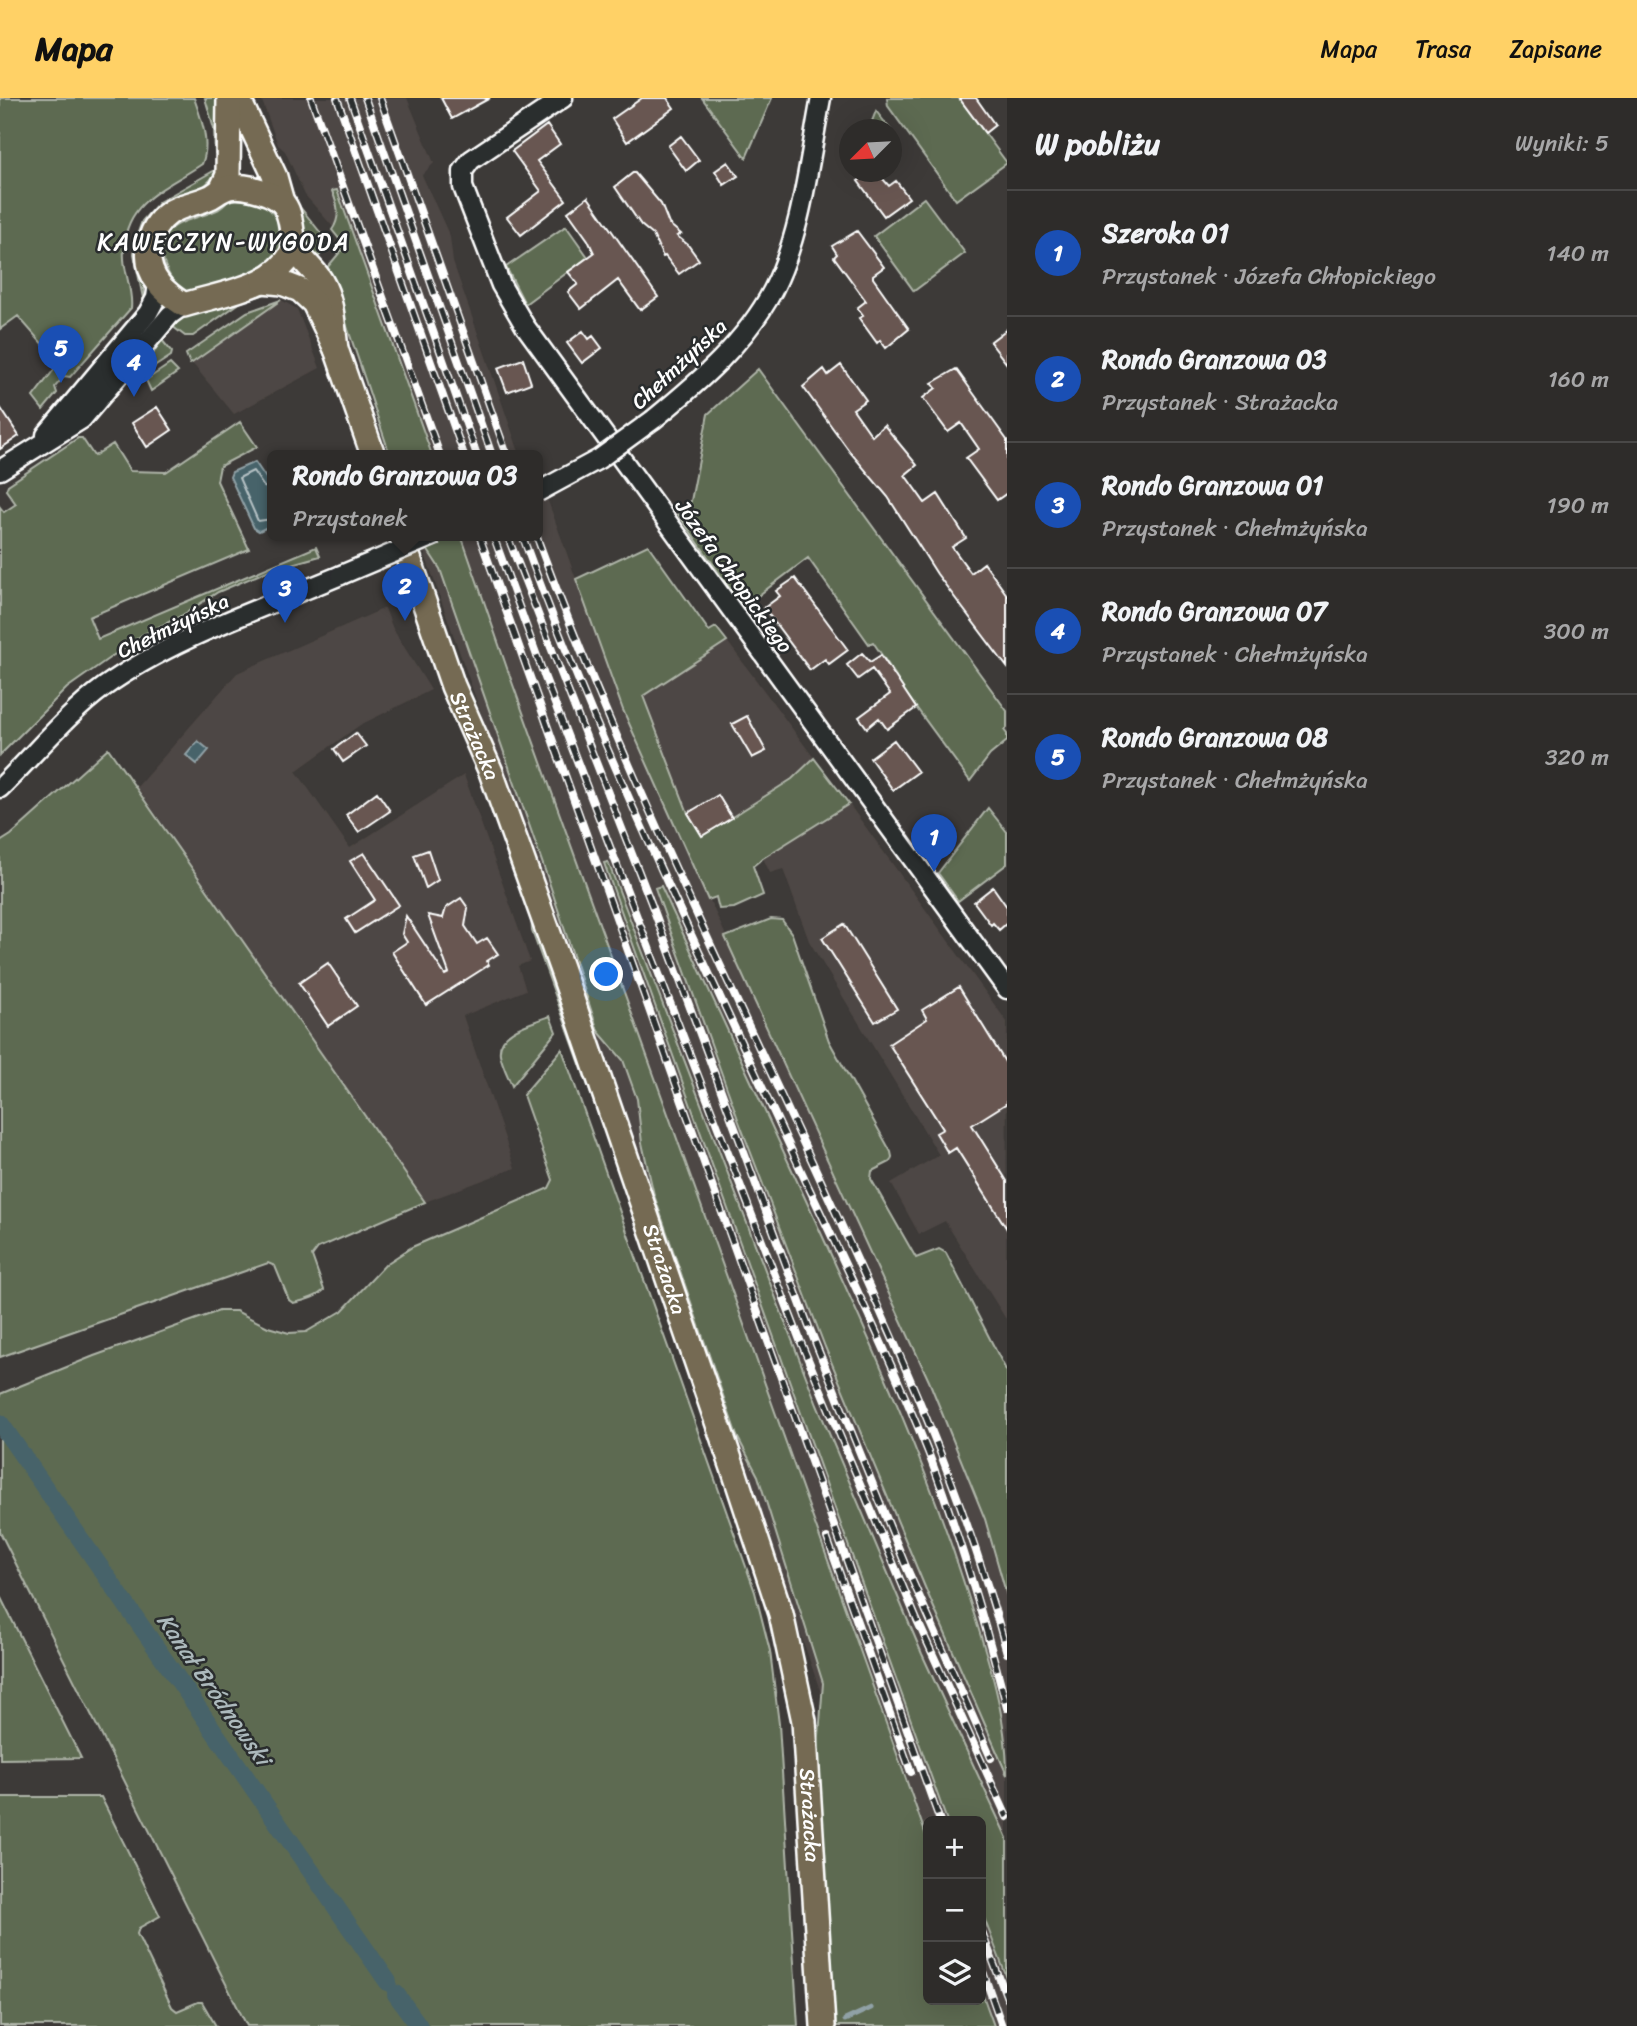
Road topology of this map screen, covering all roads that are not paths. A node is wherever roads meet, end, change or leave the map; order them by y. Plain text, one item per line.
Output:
1 (229, 98) edge
2 (238, 98) edge
3 (563, 98) edge
4 (821, 98) edge
5 (221, 190) junction
6 (282, 202) junction
7 (295, 247) junction
8 (263, 281) junction
9 (158, 283) junction
10 (184, 305) junction
11 (336, 349) junction
12 (39, 443) junction
13 (371, 450) edge
14 (0, 470) edge
15 (543, 489) edge
16 (403, 541) edge
17 (422, 541) edge
18 (0, 788) edge
19 (1007, 989) edge
20 (823, 2026) edge

1 - 5 main road
2 - 6 main road
3 - 19 street, Józefa Chłopickiego
4 - 15 street, Chełmżyńska, bridge
5 - 6 main road
5 - 9 main road
6 - 7 main road
7 - 8 main road
7 - 11 main road
8 - 10 main road
8 - 11 main road
9 - 10 main road
9 - 12 street
10 - 12 street
11 - 13 main road
12 - 14 street
16 - 20 main road, Strażacka
17 - 18 street, Chełmżyńska, bridge

